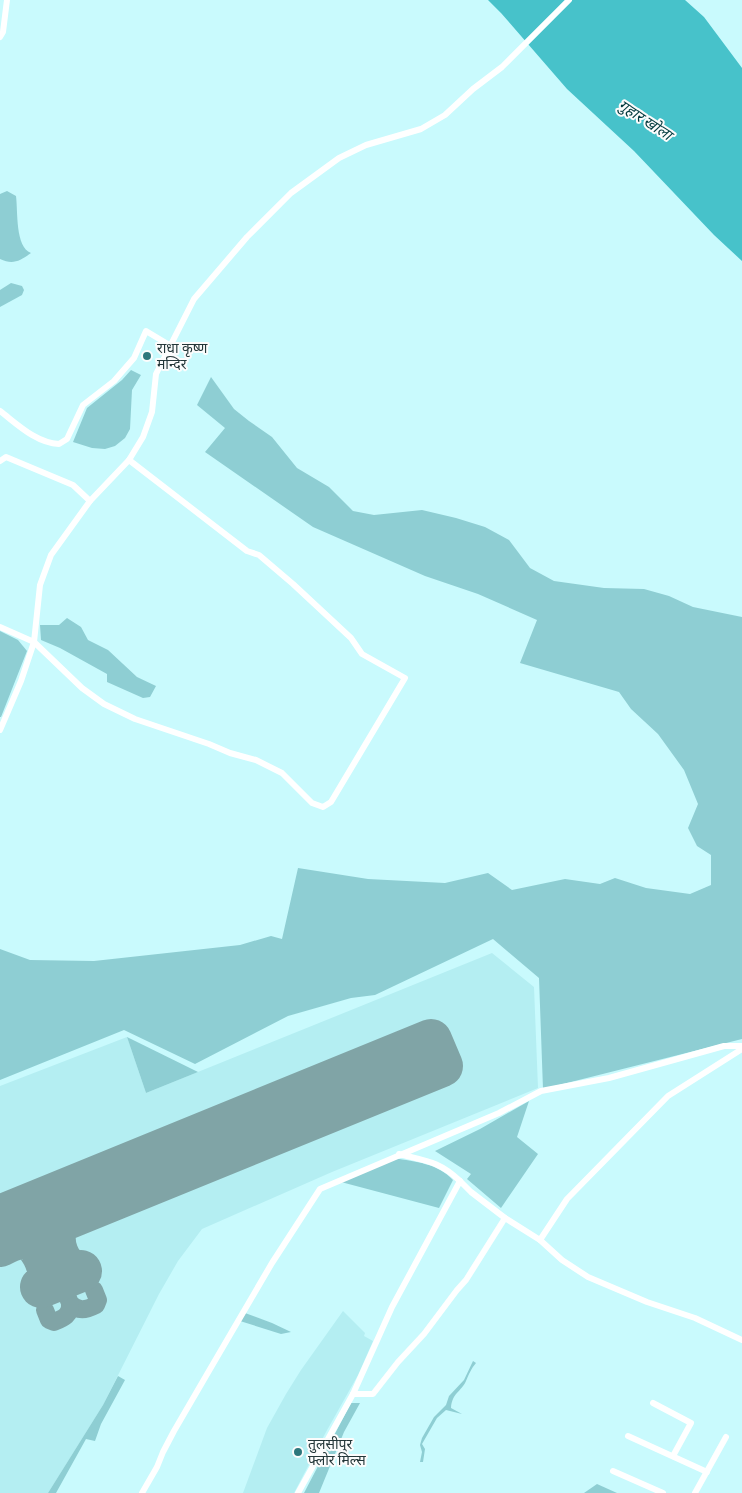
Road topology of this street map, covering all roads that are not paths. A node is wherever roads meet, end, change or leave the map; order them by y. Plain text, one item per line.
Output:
1 (7, 0) edge
2 (569, 0) edge
3 (0, 37) edge
4 (170, 346) junction
5 (0, 411) edge
6 (129, 460) junction
7 (0, 461) edge
8 (90, 501) junction
9 (0, 628) edge
10 (34, 642) junction
11 (0, 730) edge
12 (742, 1047) edge
13 (399, 1154) junction
14 (460, 1181) junction
15 (505, 1218) junction
16 (540, 1240) junction
17 (742, 1340) edge
18 (352, 1394) junction
19 (653, 1403) dead end
20 (628, 1436) dead end
21 (726, 1437) dead end
22 (673, 1456) junction
23 (613, 1471) dead end
24 (707, 1472) junction
25 (142, 1493) edge
26 (298, 1493) edge
27 (663, 1493) edge
28 (695, 1493) edge

1 - 3 street
2 - 4 street
4 - 5 street
4 - 6 street
6 - 8 street
6 - 10 street
7 - 8 street
8 - 10 street
9 - 10 street
10 - 11 street
12 - 13 street
12 - 16 street
13 - 14 street
13 - 25 street
14 - 15 street
14 - 18 street
15 - 16 street
15 - 18 street
16 - 17 street
18 - 26 street
19 - 22 street
20 - 22 street
21 - 24 street
22 - 24 street
23 - 27 street
24 - 28 street

